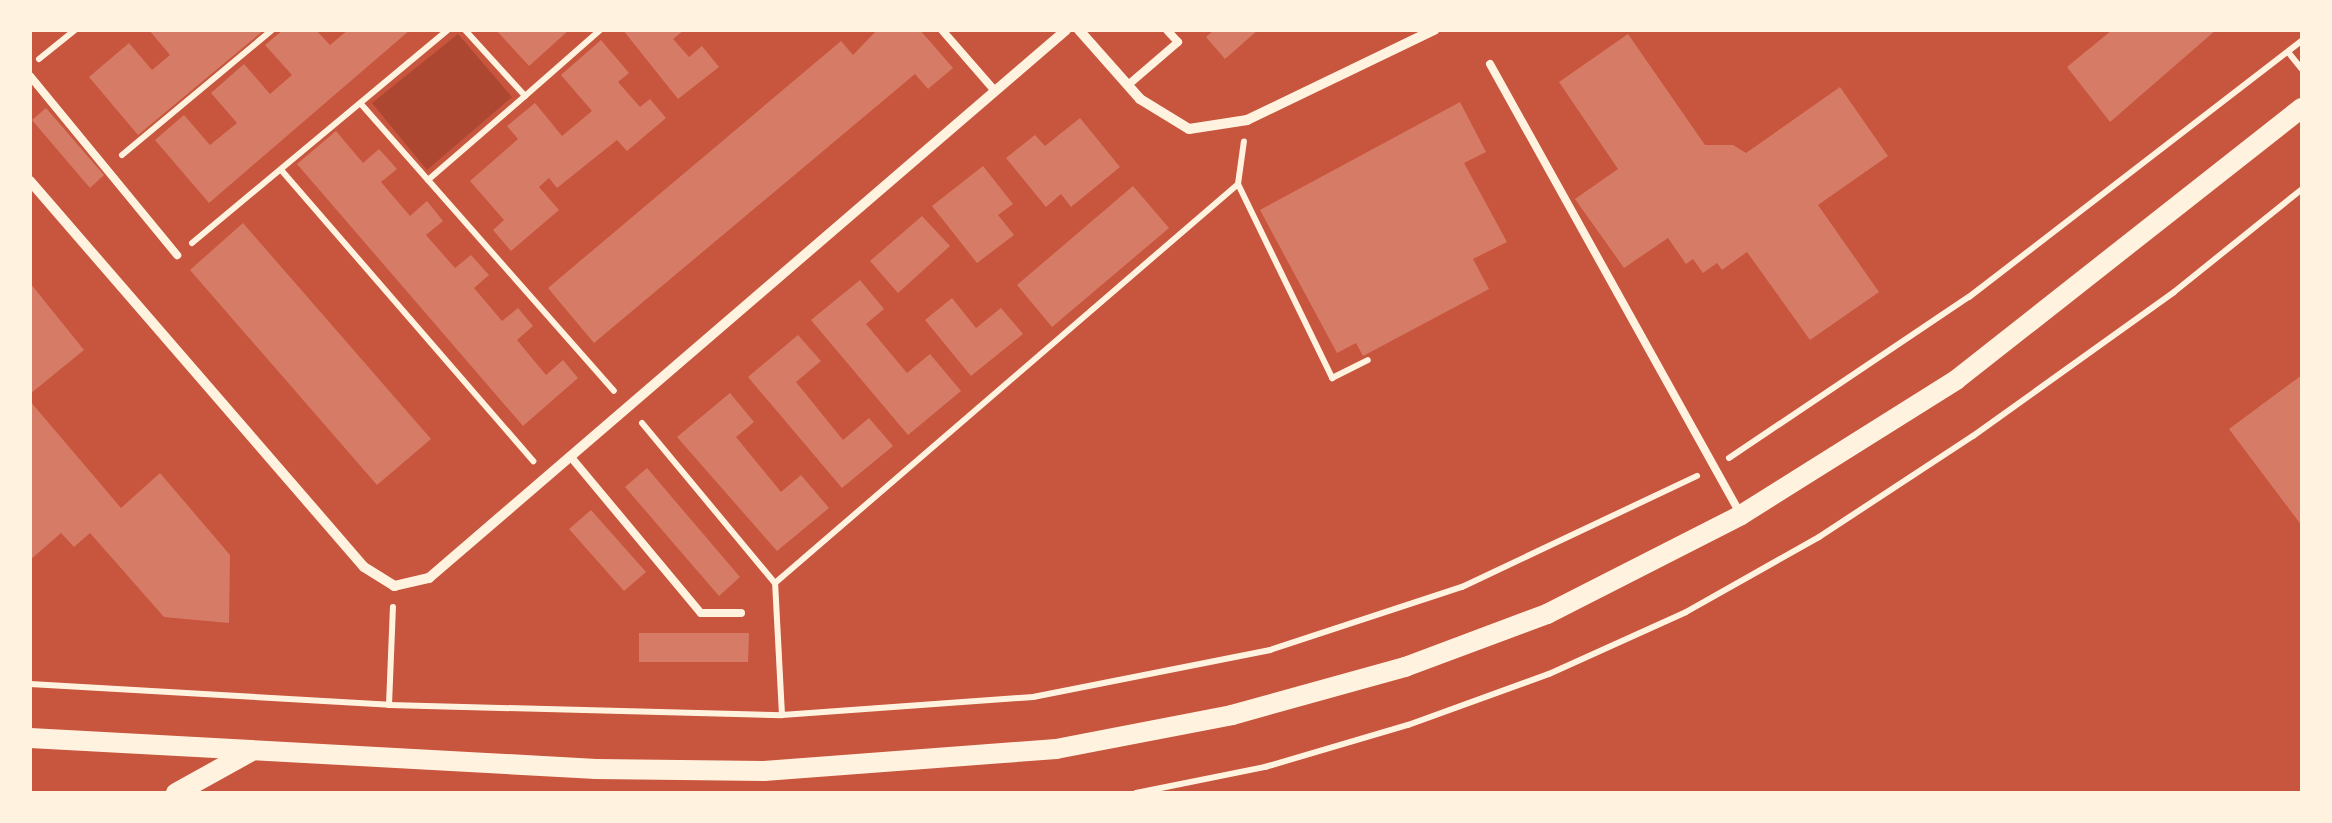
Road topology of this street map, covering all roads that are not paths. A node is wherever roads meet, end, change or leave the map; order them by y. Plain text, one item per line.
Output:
1 (942, 30) edge
2 (1066, 30) edge
3 (1079, 30) edge
4 (1167, 30) edge
5 (1434, 30) edge
6 (1490, 64) dead end
7 (30, 76) edge
8 (1128, 86) junction
9 (995, 91) junction
10 (2302, 108) edge
11 (30, 181) edge
12 (177, 256) road end
13 (570, 456) junction
14 (1740, 515) junction
15 (742, 612) dead end
16 (30, 738) edge
17 (252, 751) junction
18 (176, 793) edge

1 - 9 lane
2 - 9 street
3 - 8 street
4 - 8 lane
5 - 8 street
6 - 14 lane
7 - 12 lane
9 - 13 street
10 - 14 main road
11 - 13 street
13 - 15 lane
14 - 17 main road
16 - 17 main road
17 - 18 main road

